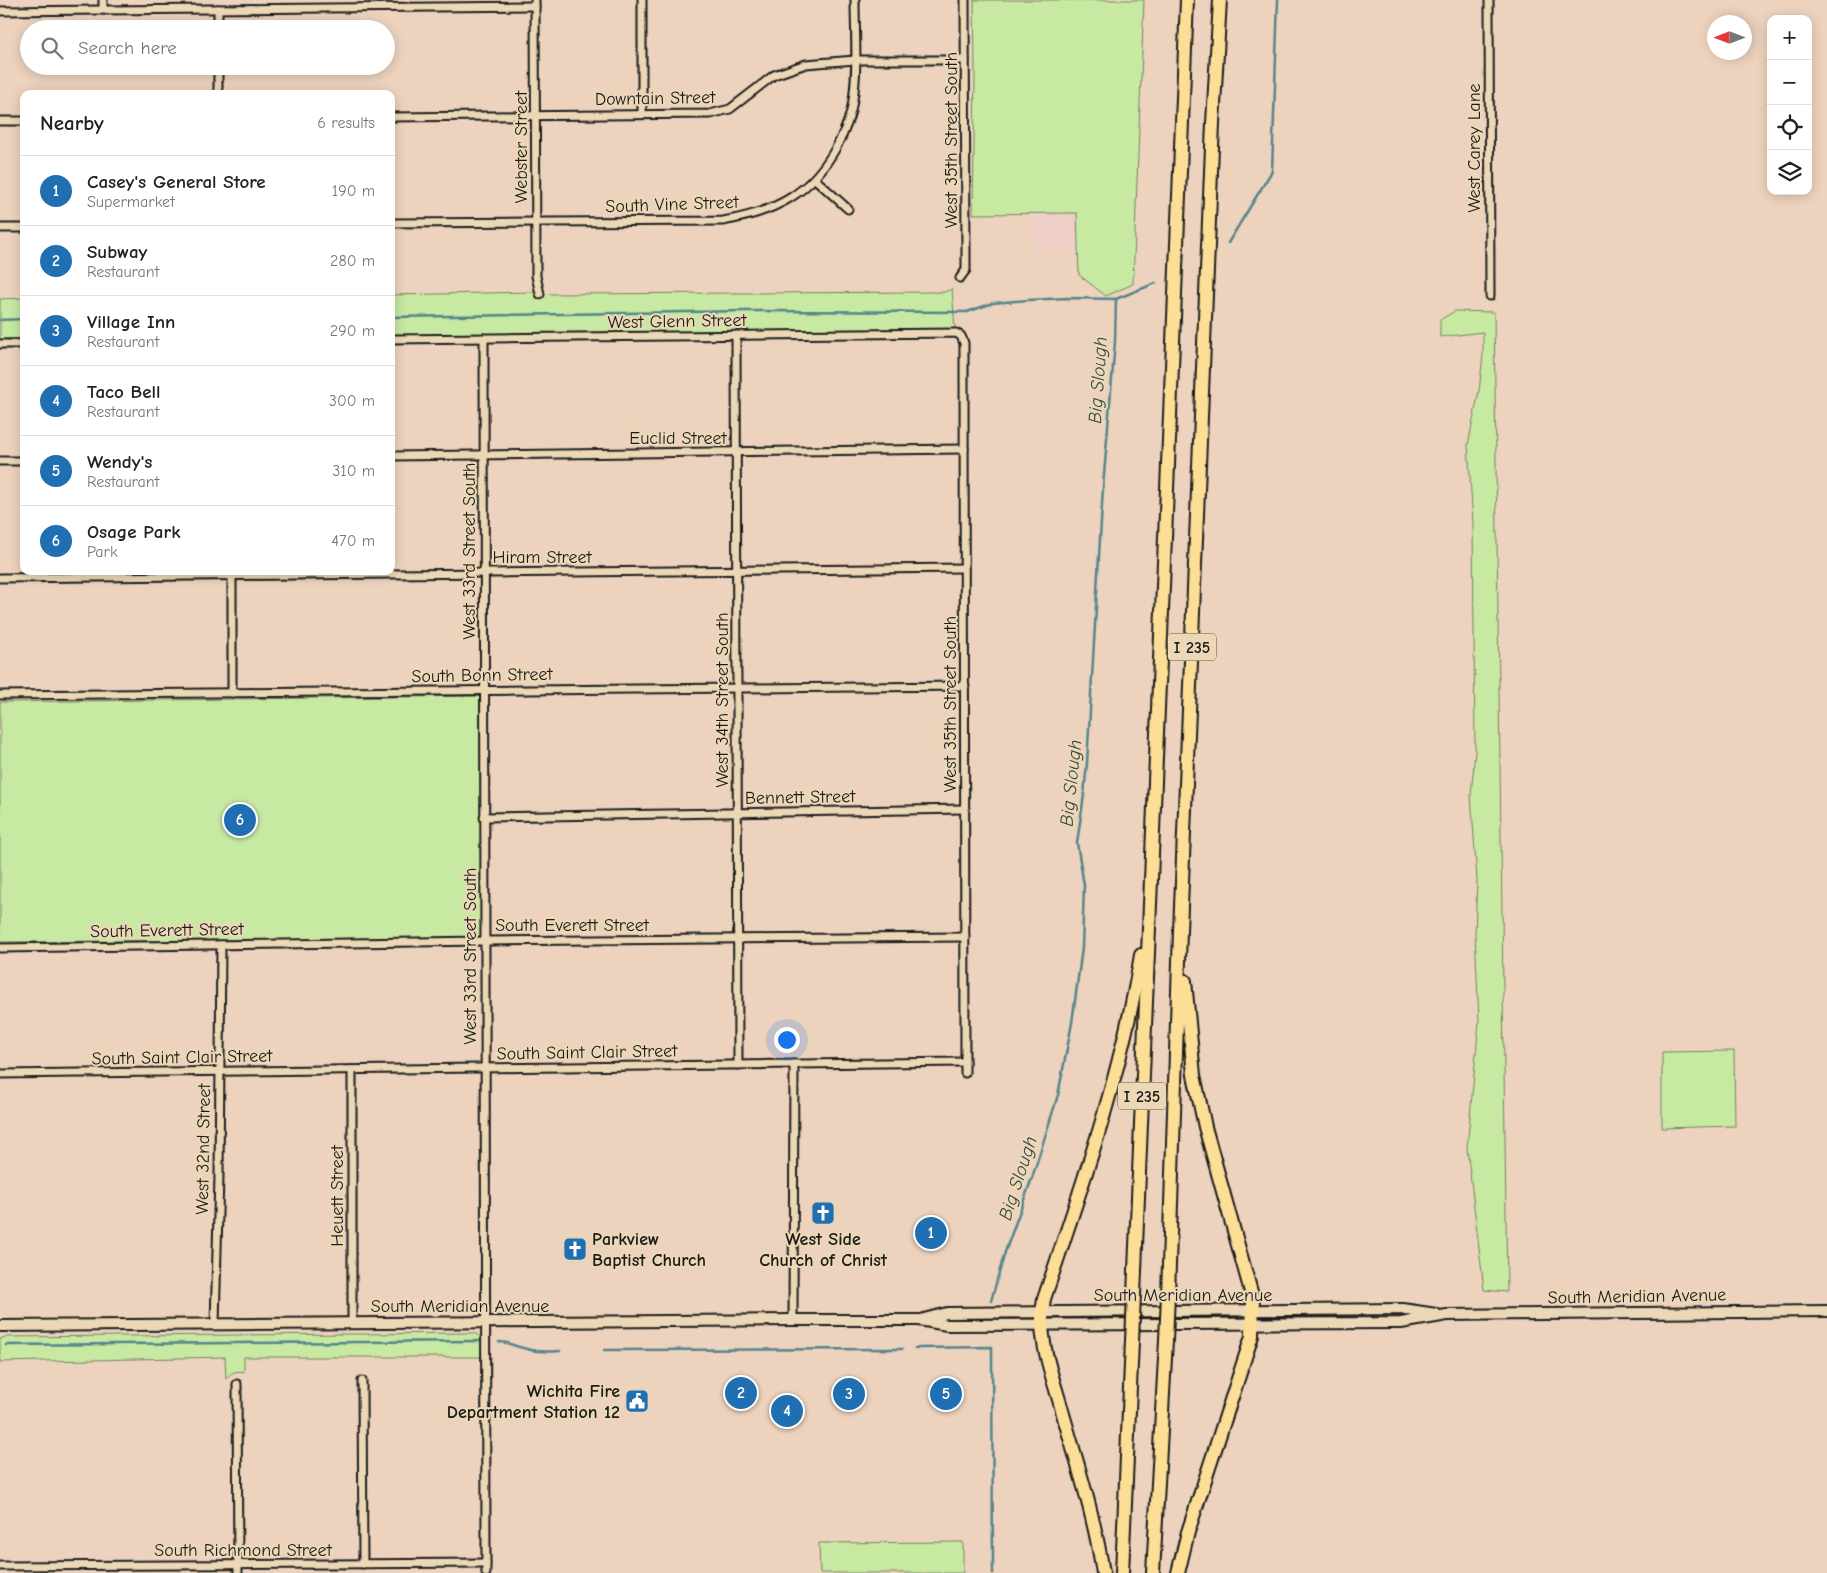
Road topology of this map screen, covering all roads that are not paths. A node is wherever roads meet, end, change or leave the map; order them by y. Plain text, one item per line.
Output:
1 (103, 0) edge
2 (642, 0) edge
3 (855, 0) edge
4 (965, 0) edge
5 (1187, 0) edge
6 (1220, 0) edge
7 (1489, 0) edge
8 (535, 3) edge
9 (424, 4) edge
10 (218, 9) junction
11 (103, 10) junction
12 (0, 11) edge
13 (218, 20) edge
14 (855, 60) junction
15 (965, 60) junction
16 (218, 75) edge
17 (218, 90) edge
18 (642, 114) junction
19 (536, 115) junction
20 (395, 118) edge
21 (0, 121) edge
22 (20, 121) edge
23 (815, 179) junction
24 (848, 209) dead end
25 (536, 222) junction
26 (395, 224) edge
27 (0, 228) edge
28 (20, 228) edge
29 (960, 278) dead end
30 (540, 294) dead end
31 (1490, 296) dead end
32 (736, 335) junction
33 (961, 336) joint
34 (484, 338) junction
35 (395, 339) edge
36 (0, 344) edge
37 (20, 344) edge
38 (964, 449) junction
39 (737, 453) junction
40 (484, 455) junction
41 (395, 456) edge
42 (0, 461) edge
43 (20, 461) edge
44 (964, 568) junction
45 (736, 570) junction
46 (395, 573) edge
47 (484, 573) junction
48 (174, 575) edge
49 (232, 575) edge
50 (0, 578) edge
51 (965, 686) junction
52 (737, 687) junction
53 (484, 690) junction
54 (232, 693) junction
55 (0, 695) edge
56 (965, 809) junction
57 (737, 813) junction
58 (484, 817) junction
59 (1150, 898) junction
60 (1180, 931) junction
61 (965, 937) junction
62 (738, 938) junction
63 (484, 941) junction
64 (220, 944) junction
65 (0, 948) edge
66 (965, 1062) junction
67 (794, 1064) junction
68 (738, 1065) junction
69 (485, 1068) junction
70 (352, 1070) junction
71 (220, 1071) junction
72 (966, 1073) dead end
73 (0, 1074) edge
74 (1827, 1311) edge
75 (1253, 1317) junction
76 (1042, 1319) junction
77 (793, 1320) junction
78 (486, 1322) junction
79 (352, 1323) junction
80 (215, 1324) junction
81 (0, 1326) edge
82 (362, 1381) dead end
83 (237, 1384) dead end
84 (486, 1563) junction
85 (363, 1564) junction
86 (0, 1566) edge
87 (238, 1569) edge
88 (486, 1573) edge
89 (1103, 1573) edge
90 (1122, 1573) edge
91 (1153, 1573) edge
92 (1178, 1573) edge

1 - 11 street
2 - 18 street
3 - 14 street, South Vine Street
4 - 15 street, West 35th Street South
5 - 59 highway, I 235
6 - 60 highway, I 235
7 - 31 street, West Carey Lane
8 - 9 street
8 - 19 street, Webster Street
9 - 10 street
10 - 11 street
10 - 13 street
11 - 12 street
14 - 15 street, Downtain Street
14 - 18 street, Downtain Street
14 - 23 street, South Vine Street
15 - 29 street, West 35th Street South
16 - 17 street
18 - 19 street, Downtain Street
19 - 20 street, Downtain Street
19 - 25 street, Webster Street
21 - 22 street
23 - 24 street
23 - 25 street, South Vine Street
25 - 26 street, South Vine Street
25 - 30 street, Webster Street
27 - 28 street
32 - 33 street, West Glenn Street
32 - 34 street, West Glenn Street
32 - 39 street, West 34th Street South
33 - 38 street, West 35th Street South
34 - 35 street, West Glenn Street
34 - 40 street, West 33rd Street South
36 - 37 street
38 - 39 street, Euclid Street
38 - 44 street, West 35th Street South
39 - 40 street, Euclid Street
39 - 45 street, West 34th Street South
40 - 41 street, Euclid Street
40 - 47 street, West 33rd Street South
42 - 43 street
44 - 45 street, Hiram Street
44 - 51 street, West 35th Street South
45 - 47 street, Hiram Street
45 - 52 street, West 34th Street South
46 - 47 street, Hiram Street
47 - 53 street, West 33rd Street South
48 - 50 street, Hiram Street
49 - 54 street
51 - 52 street, South Bonn Street
51 - 56 street, West 35th Street South
52 - 53 street, South Bonn Street
52 - 57 street, West 34th Street South
53 - 54 street, South Bonn Street
53 - 58 street, West 33rd Street South
54 - 55 street, South Bonn Street
56 - 57 street, Bennett Street
56 - 61 street, West 35th Street South
57 - 58 street, Bennett Street
57 - 62 street, West 34th Street South
58 - 63 street, West 33rd Street South
59 - 76 highway
59 - 90 highway, I 235, bridge
60 - 75 highway
60 - 91 highway, I 235, bridge
61 - 62 street, South Everett Street
61 - 66 street, West 35th Street South
62 - 63 street, South Everett Street
62 - 68 street, West 34th Street South
63 - 64 street, South Everett Street
63 - 69 street, West 33rd Street South
64 - 65 street, South Everett Street
64 - 71 street, West 32nd Street
66 - 67 street, South Saint Clair Street
66 - 72 street, West 35th Street South
67 - 68 street, South Saint Clair Street
67 - 77 street
68 - 69 street, South Saint Clair Street
69 - 70 street, South Saint Clair Street
69 - 78 street, West 33rd Street South
70 - 71 street, South Saint Clair Street
70 - 79 street, Heuett Street
71 - 73 street, South Saint Clair Street
71 - 80 street, West 32nd Street
74 - 75 main road, South Meridian Avenue
75 - 76 main road, South Meridian Avenue
75 - 92 highway
76 - 77 main road, South Meridian Avenue
76 - 89 highway
77 - 78 main road, South Meridian Avenue
78 - 79 main road, South Meridian Avenue
78 - 84 street, West 33rd Street South
79 - 80 main road, South Meridian Avenue
80 - 81 main road, South Meridian Avenue
82 - 85 street
83 - 87 street
84 - 85 street, South Richmond Street
84 - 88 street, West 33rd Street South
85 - 87 street, South Richmond Street
86 - 87 street, South Richmond Street

